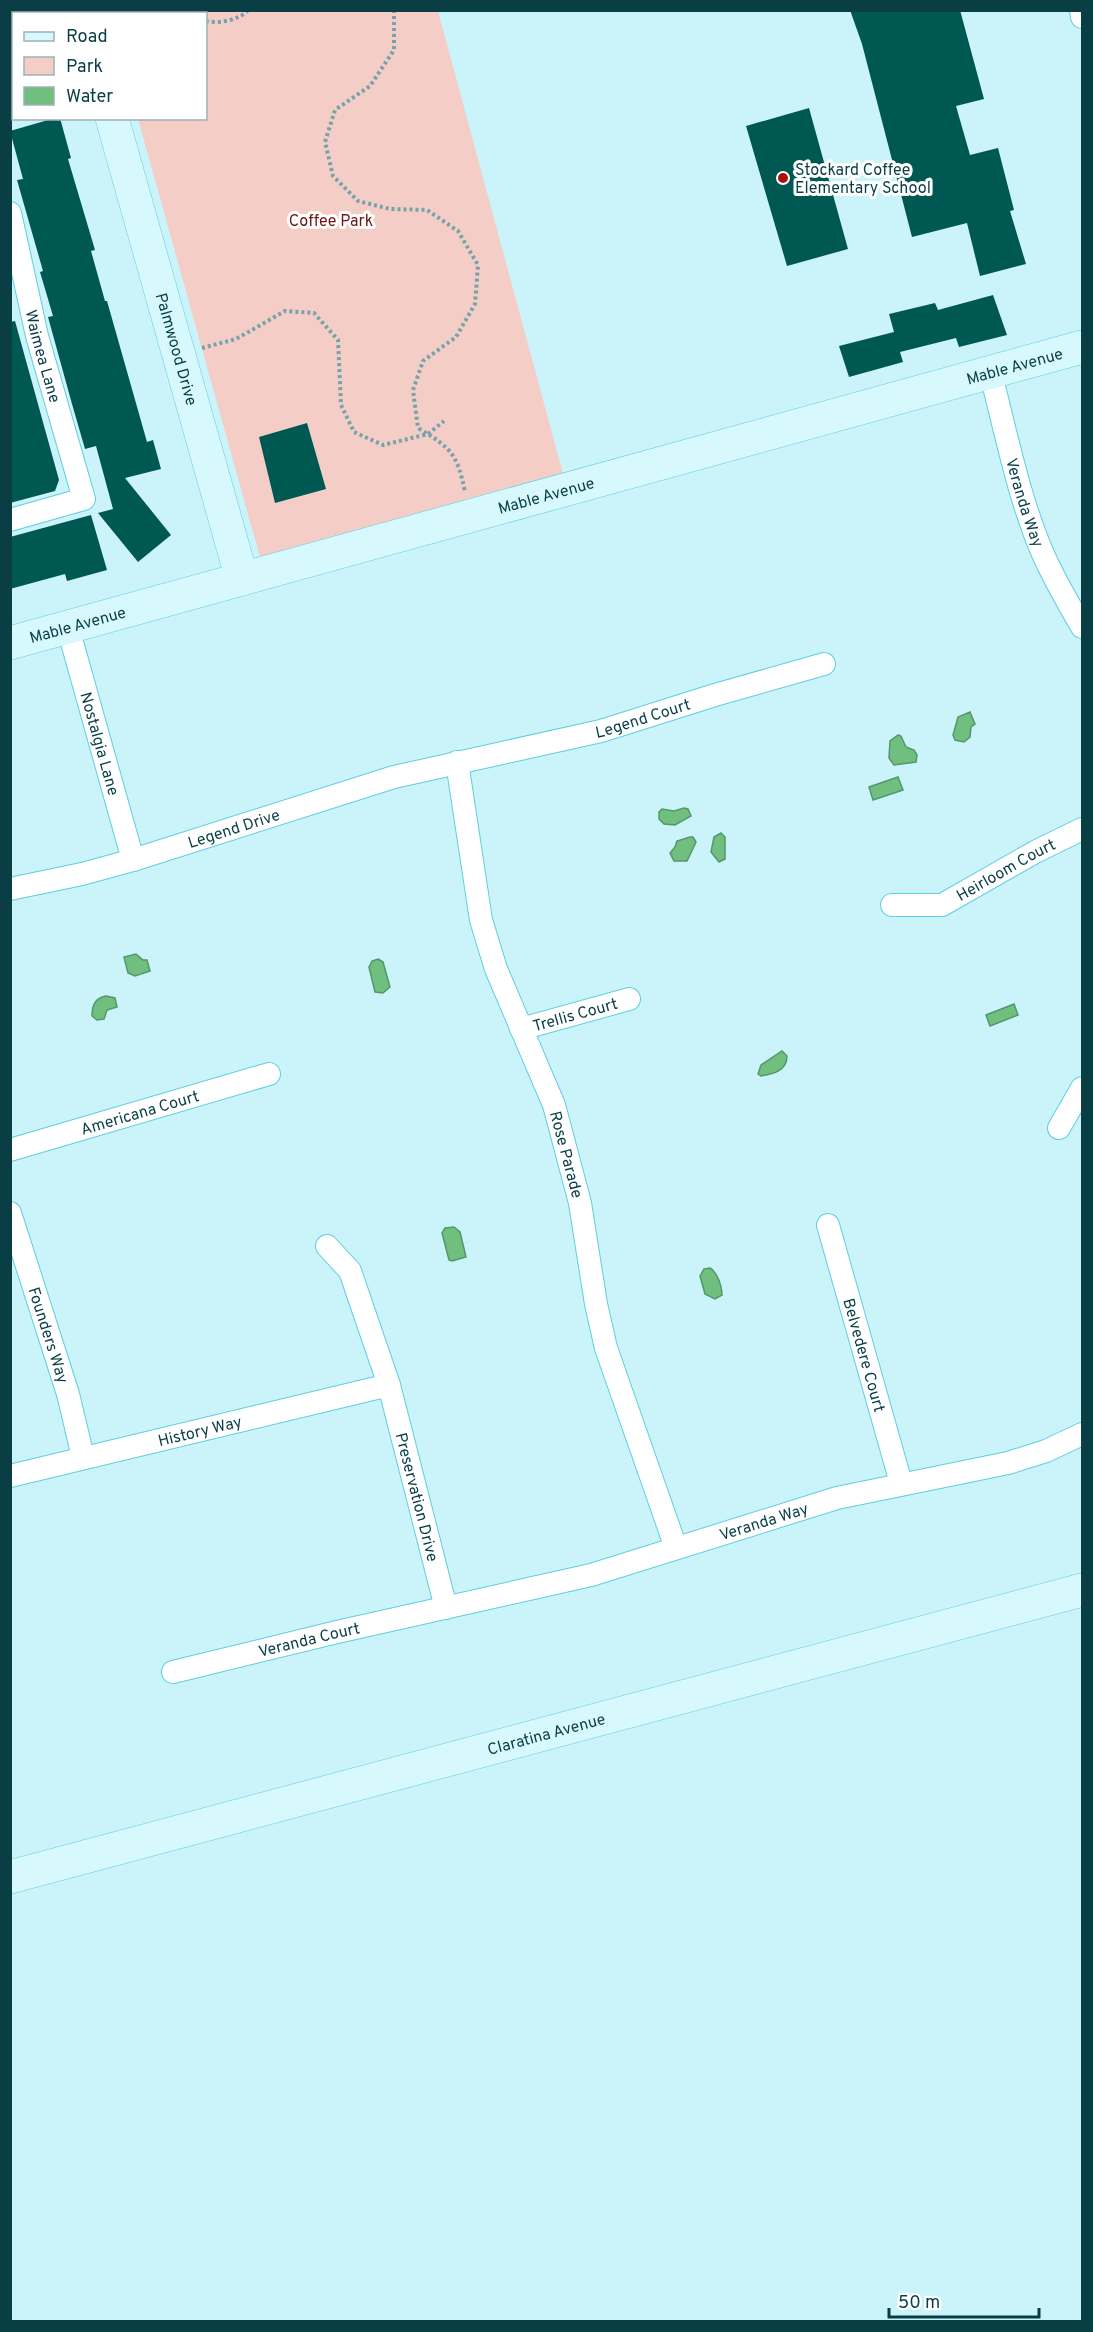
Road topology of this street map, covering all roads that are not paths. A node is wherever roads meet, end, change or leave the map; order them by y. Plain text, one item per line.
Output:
1 (1081, 10) edge
2 (1083, 17) edge
3 (113, 120) edge
4 (10, 213) edge
5 (1083, 347) edge
6 (990, 371) junction
7 (10, 520) edge
8 (242, 579) junction
9 (1072, 592) edge
10 (1083, 627) edge
11 (68, 628) junction
12 (10, 643) edge
13 (824, 664) dead end
14 (457, 762) junction
15 (1083, 829) edge
16 (133, 860) junction
17 (10, 889) edge
18 (892, 905) dead end
19 (629, 999) dead end
20 (521, 1029) junction
21 (270, 1074) dead end
22 (1083, 1088) edge
23 (1059, 1128) dead end
24 (10, 1150) edge
25 (10, 1213) edge
26 (828, 1226) dead end
27 (327, 1246) dead end
28 (388, 1385) junction
29 (1083, 1434) edge
30 (83, 1457) junction
31 (10, 1476) edge
32 (901, 1483) junction
33 (676, 1548) junction
34 (1083, 1590) edge
35 (446, 1608) junction
36 (173, 1672) dead end
37 (10, 1877) edge

1 - 2 street
3 - 8 street, Palmwood Drive
4 - 7 street, Waimea Lane
5 - 6 street, Mable Avenue
6 - 8 street, Mable Avenue
6 - 9 street, Veranda Way
8 - 11 street, Mable Avenue
9 - 10 street, Veranda Way
11 - 12 street, Mable Avenue
11 - 16 street, Nostalgia Lane
13 - 14 street, Legend Court
14 - 16 street, Legend Drive
14 - 20 street, Rose Parade
15 - 18 street, Heirloom Court
16 - 17 street, Legend Drive
19 - 20 street, Trellis Court
20 - 33 street, Rose Parade
21 - 24 street, Americana Court
22 - 23 street
25 - 30 street, Founders Way
26 - 32 street, Belvedere Court
27 - 28 street, Preservation Drive
28 - 30 street, History Way
28 - 35 street, Preservation Drive
29 - 32 street, Veranda Way
30 - 31 street, History Way
32 - 33 street, Veranda Way
33 - 35 street, Veranda Way
34 - 37 street, Claratina Avenue
35 - 36 street, Veranda Court

